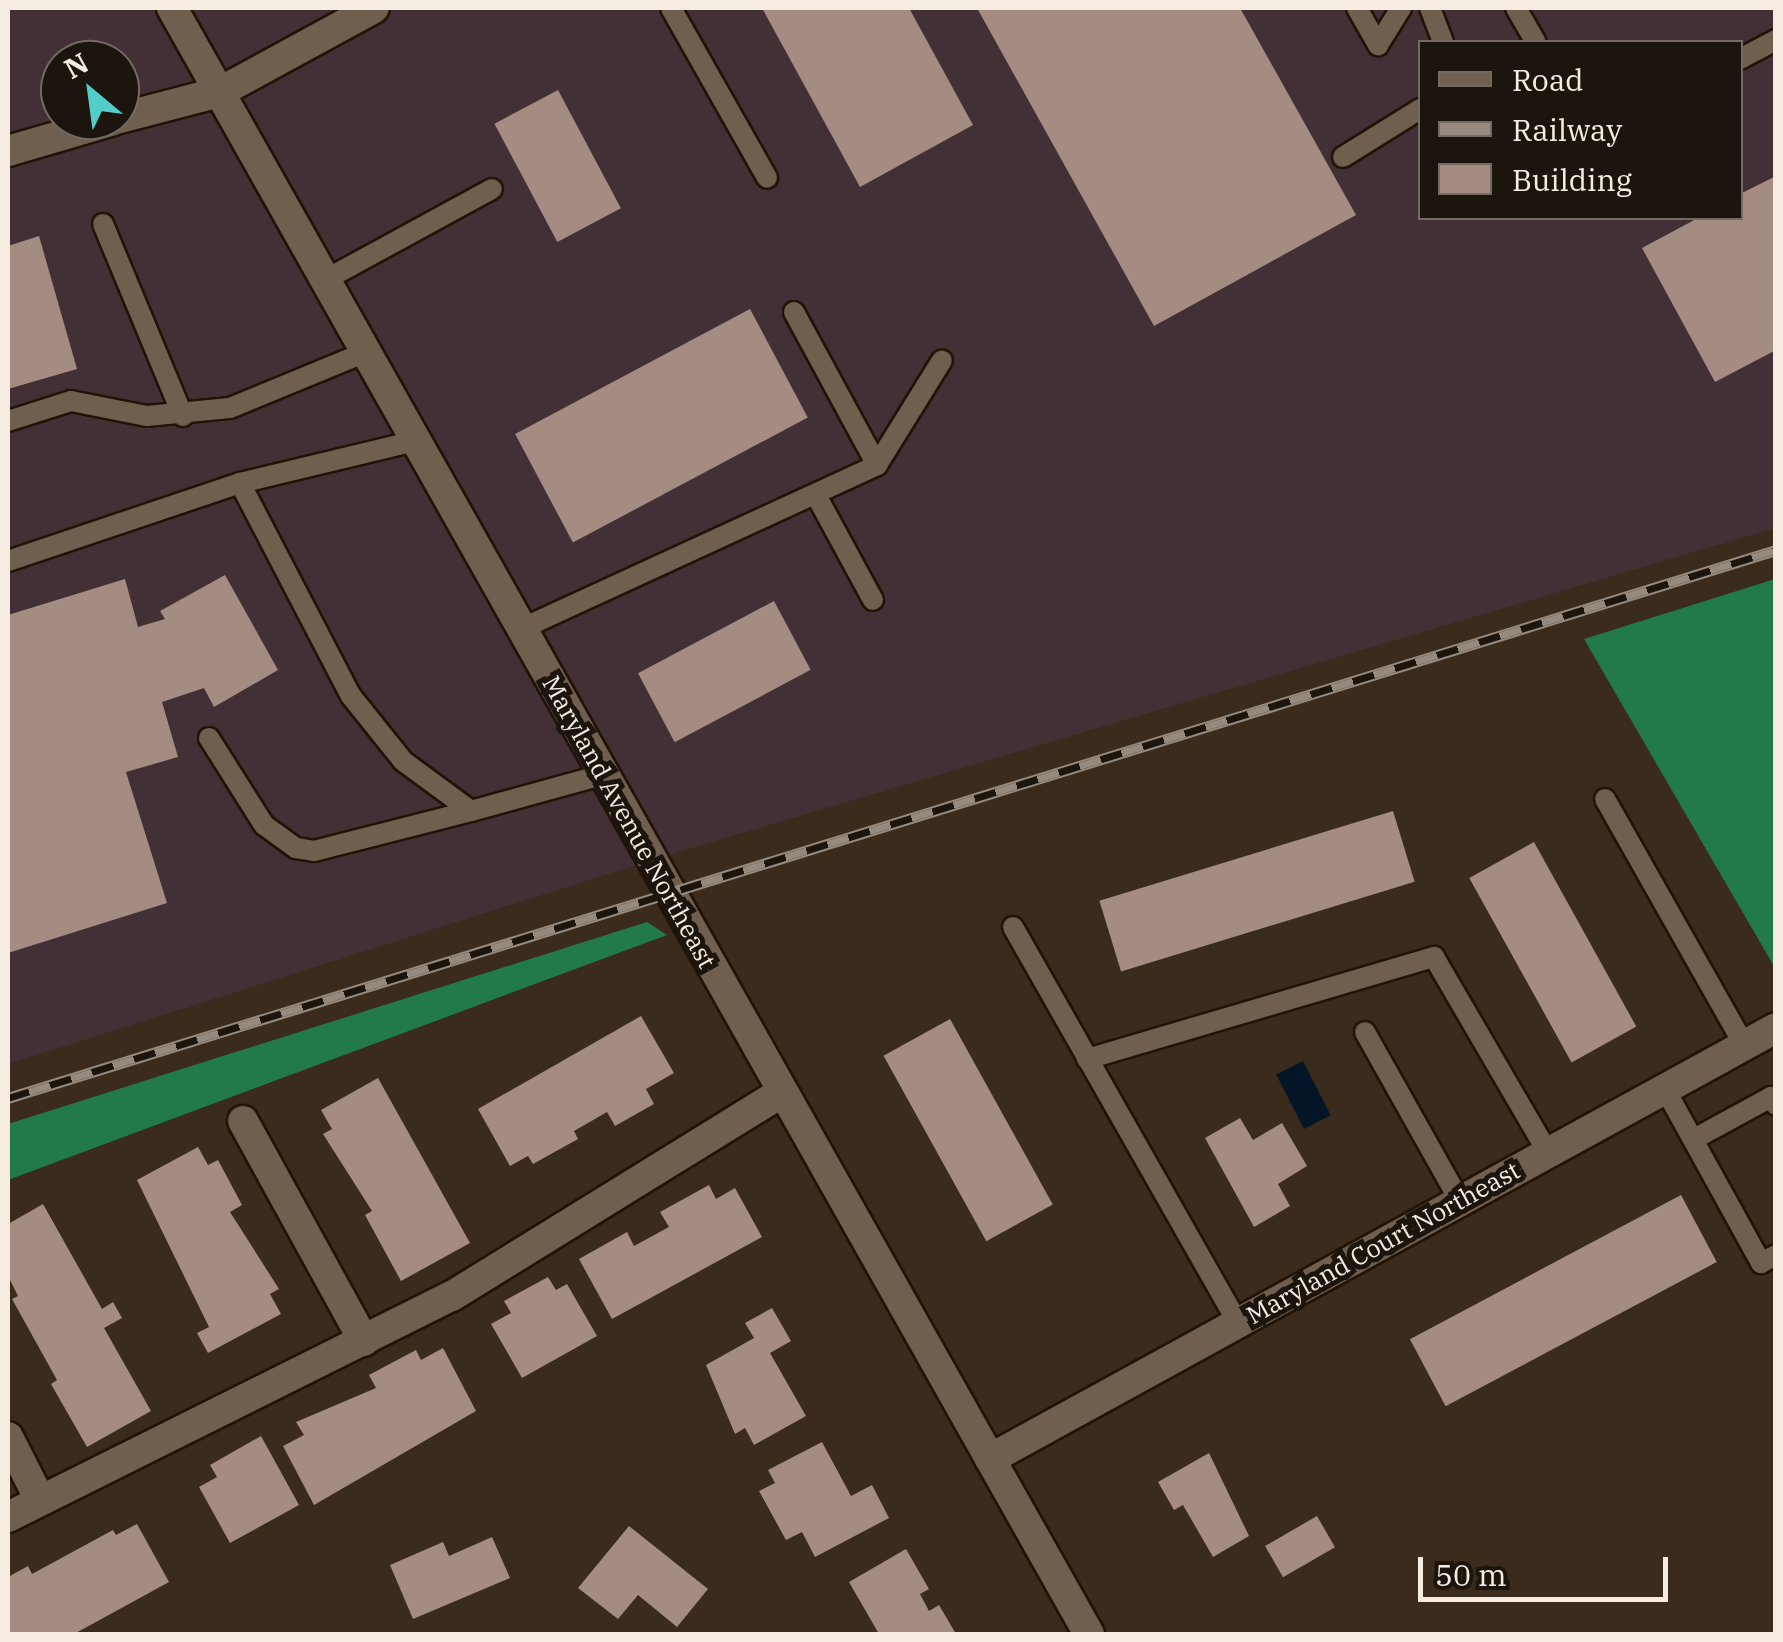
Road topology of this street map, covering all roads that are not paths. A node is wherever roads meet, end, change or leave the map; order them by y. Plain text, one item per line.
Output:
1 (172, 8) edge
2 (374, 8) edge
3 (670, 8) edge
4 (1357, 8) edge
5 (1401, 8) edge
6 (1430, 8) edge
7 (1516, 8) edge
8 (1442, 40) edge
9 (1535, 40) edge
10 (1776, 40) edge
11 (1743, 57) edge
12 (220, 92) junction
13 (1418, 110) edge
14 (140, 113) edge
15 (45, 140) edge
16 (8, 151) edge
17 (1344, 156) dead end
18 (767, 178) dead end
19 (492, 189) dead end
20 (103, 224) dead end
21 (325, 280) junction
22 (794, 312) dead end
23 (366, 352) junction
24 (942, 360) dead end
25 (183, 416) junction
26 (8, 420) edge
27 (416, 441) junction
28 (877, 466) junction
29 (240, 483) junction
30 (816, 498) junction
31 (8, 561) edge
32 (873, 600) dead end
33 (521, 629) junction
34 (209, 738) dead end
35 (602, 775) junction
36 (1604, 799) dead end
37 (470, 810) junction
38 (1012, 927) dead end
39 (1776, 1028) edge
40 (1365, 1032) dead end
41 (1744, 1046) junction
42 (1088, 1059) junction
43 (1665, 1089) junction
44 (782, 1092) junction
45 (1776, 1105) edge
46 (242, 1121) dead end
47 (1694, 1139) junction
48 (1548, 1153) junction
49 (1460, 1201) junction
50 (1776, 1255) edge
51 (1238, 1322) junction
52 (364, 1342) junction
53 (8, 1438) edge
54 (990, 1459) junction
55 (40, 1500) junction
56 (8, 1517) edge
57 (1089, 1634) edge

1 - 12 street, Maryland Avenue Northeast
2 - 12 street
3 - 18 lane
4 - 5 lane
6 - 8 lane
7 - 9 lane
10 - 11 lane
12 - 14 street
12 - 21 street, Maryland Avenue Northeast
13 - 17 lane
15 - 16 street
19 - 21 lane
20 - 25 lane
21 - 23 street, Maryland Avenue Northeast
22 - 28 lane
23 - 25 lane
23 - 27 street, Maryland Avenue Northeast
24 - 28 lane
25 - 26 lane
27 - 29 lane
27 - 33 street, Maryland Avenue Northeast
28 - 30 lane
29 - 31 lane
29 - 37 lane
30 - 32 lane
30 - 33 lane
33 - 35 street, Maryland Avenue Northeast
34 - 37 lane
35 - 37 lane
35 - 44 street, Maryland Avenue Northeast
36 - 41 lane
38 - 42 lane
39 - 41 street, Maryland Court Northeast
40 - 49 lane
41 - 43 street, Maryland Court Northeast
42 - 48 lane
42 - 51 lane
43 - 47 lane
43 - 48 street, Maryland Court Northeast
44 - 52 street
44 - 54 street, Maryland Avenue Northeast
45 - 47 lane
46 - 52 street
47 - 50 lane
48 - 49 street, Maryland Court Northeast
49 - 51 street, Maryland Court Northeast
51 - 54 street, Maryland Court Northeast
52 - 55 street
53 - 55 street
54 - 57 street, Maryland Avenue Northeast
55 - 56 street

